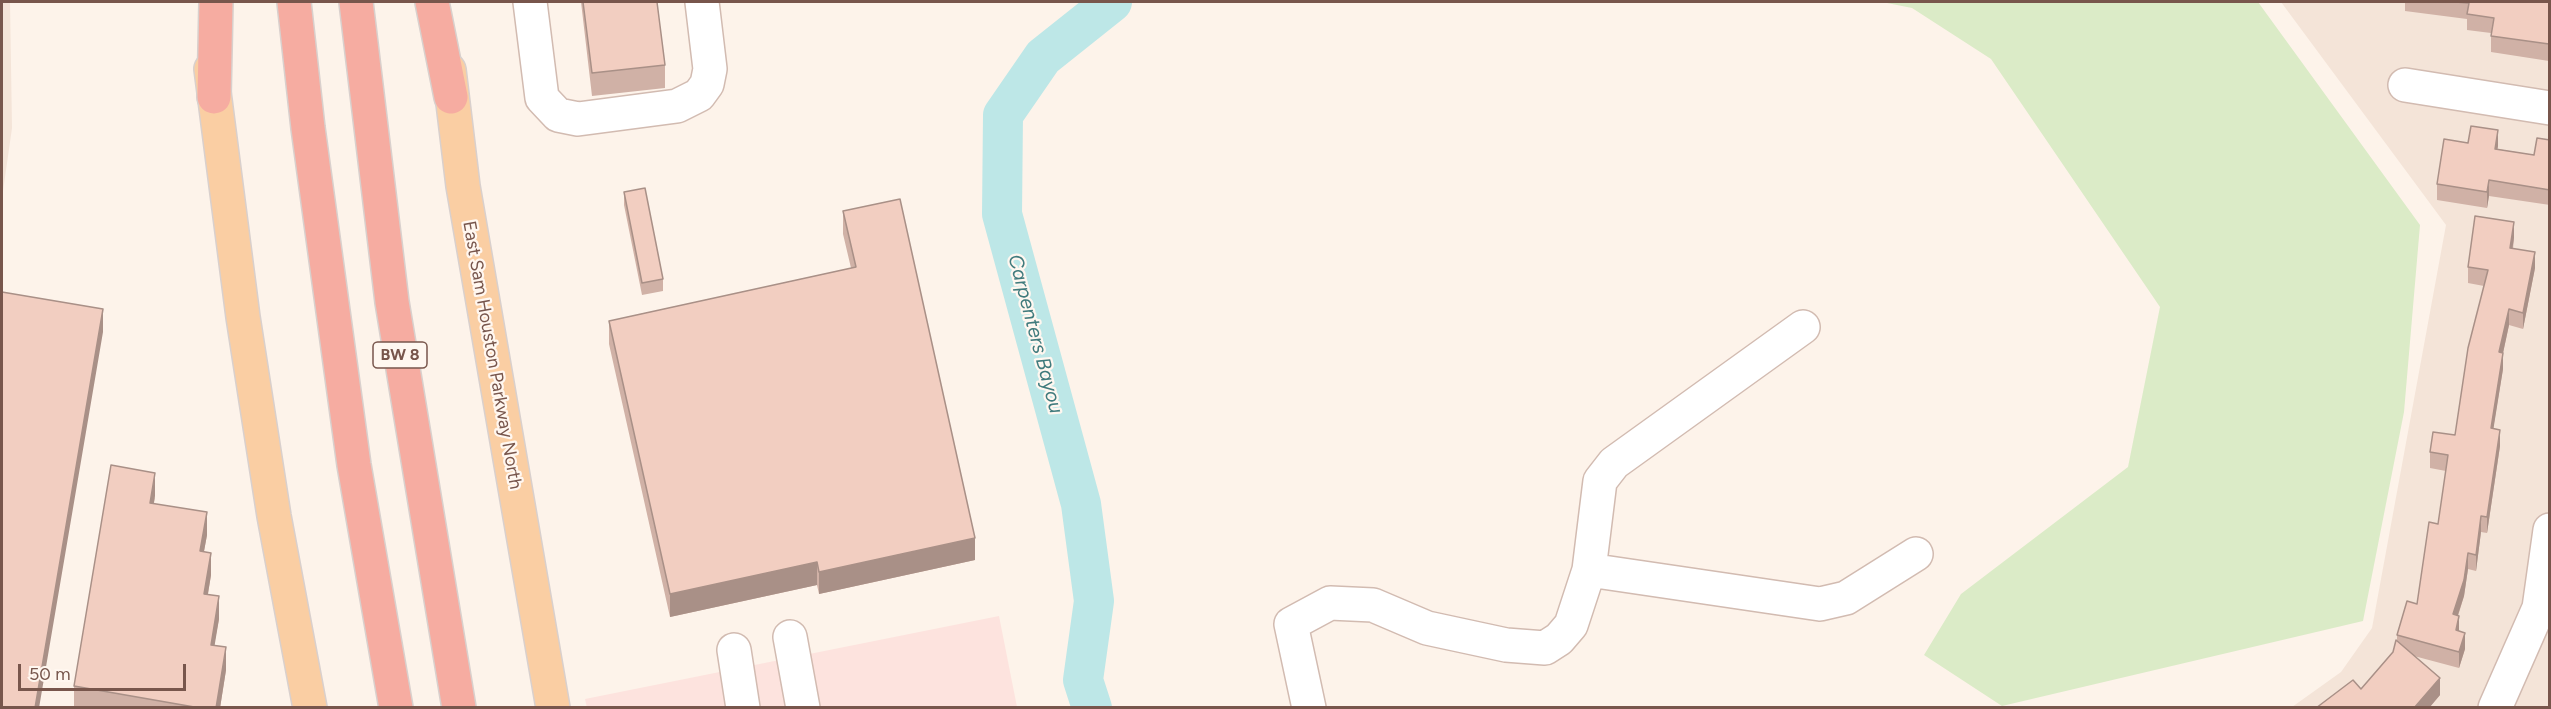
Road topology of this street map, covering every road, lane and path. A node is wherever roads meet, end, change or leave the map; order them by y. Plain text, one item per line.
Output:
1 (204, 2) edge
2 (216, 2) edge
3 (294, 2) edge
4 (356, 2) edge
5 (432, 2) edge
6 (445, 2) edge
7 (530, 2) edge
8 (702, 2) edge
9 (2405, 85) dead end
10 (214, 97) junction
11 (451, 97) junction
12 (2550, 108) edge
13 (1803, 327) dead end
14 (2550, 530) edge
15 (1916, 554) dead end
16 (1589, 570) junction
17 (790, 637) dead end
18 (734, 650) dead end
19 (2536, 650) edge
20 (310, 708) edge
21 (396, 708) edge
22 (459, 708) edge
23 (553, 708) edge
24 (743, 708) edge
25 (802, 708) edge
26 (1309, 708) edge
27 (2495, 708) edge

1 - 10 main road
2 - 10 highway
3 - 21 highway
4 - 22 highway, BW 8
5 - 11 highway
6 - 11 main road, East Sam Houston Parkway North
7 - 8 street
9 - 12 street
10 - 20 main road
11 - 23 main road, East Sam Houston Parkway North
13 - 16 street
14 - 19 street
15 - 16 street
16 - 26 street
17 - 25 street
18 - 24 street
19 - 27 street

